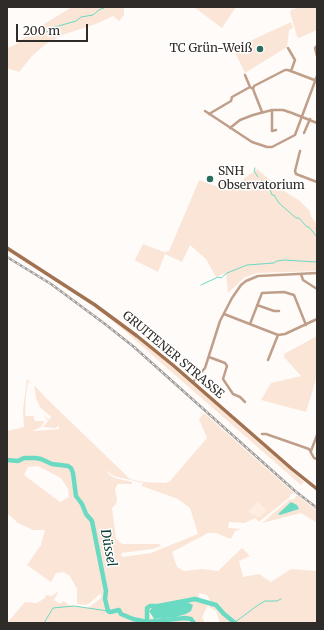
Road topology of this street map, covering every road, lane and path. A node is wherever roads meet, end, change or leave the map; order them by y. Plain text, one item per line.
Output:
1 (317, 46) edge
2 (288, 48) dead end
3 (317, 56) edge
4 (291, 71) junction
5 (245, 75) dead end
6 (317, 76) edge
7 (316, 81) edge
8 (251, 88) junction
9 (272, 110) junction
10 (205, 111) dead end
11 (262, 112) junction
12 (209, 114) junction
13 (302, 116) junction
14 (310, 119) junction
15 (317, 123) edge
16 (230, 128) junction
17 (276, 130) dead end
18 (304, 133) dead end
19 (300, 151) dead end
20 (317, 182) edge
21 (7, 248) edge
22 (317, 273) edge
23 (301, 274) junction
24 (317, 289) edge
25 (257, 305) junction
26 (279, 311) dead end
27 (224, 314) junction
28 (317, 319) edge
29 (250, 324) junction
30 (306, 325) junction
31 (278, 335) junction
32 (209, 357) junction
33 (268, 360) dead end
34 (193, 382) junction
35 (245, 402) dead end
36 (262, 434) dead end
37 (317, 435) edge
38 (311, 451) junction
39 (317, 459) edge
40 (317, 489) edge

1 - 3 street
2 - 4 street
4 - 7 street
4 - 8 street
5 - 8 street
6 - 7 street
7 - 13 street
8 - 11 street
8 - 12 street
9 - 11 street
9 - 13 street
9 - 17 street
10 - 12 street
11 - 16 street
12 - 16 street
13 - 14 street
13 - 16 street
14 - 15 street
14 - 18 street
19 - 20 street
21 - 34 main road, GRUITENER STRASSE
22 - 23 street
23 - 24 street
23 - 27 street
25 - 26 street
25 - 29 street
25 - 30 street
27 - 29 street
27 - 32 street
28 - 30 street
29 - 31 street
30 - 31 street
31 - 33 street
32 - 34 street
32 - 35 street
34 - 40 main road, GRUITENER STRASSE
36 - 38 street
37 - 38 street
38 - 39 street

